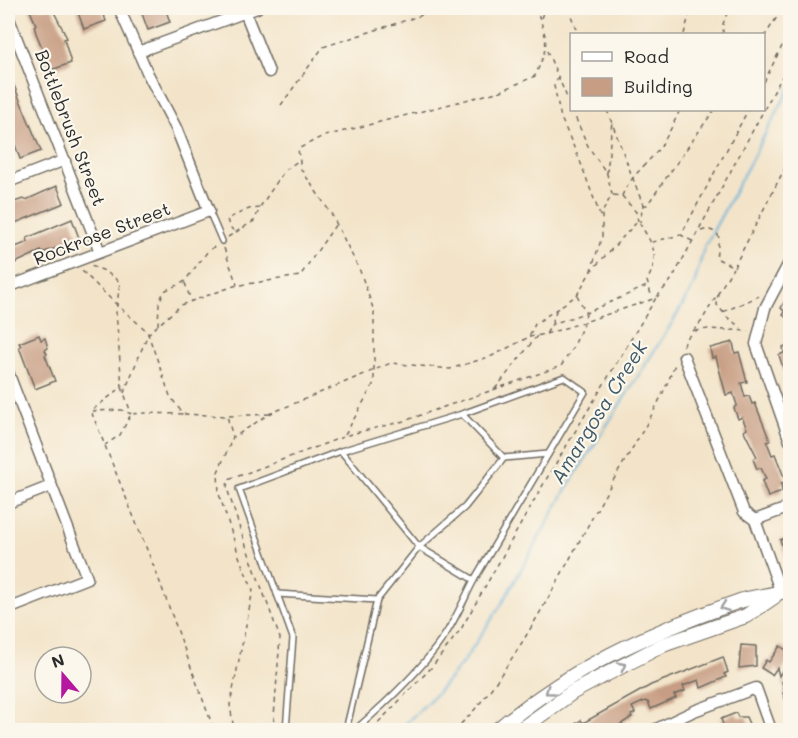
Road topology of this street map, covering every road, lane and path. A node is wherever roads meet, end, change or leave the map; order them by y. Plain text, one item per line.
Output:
1 (119, 8) edge
2 (256, 8) edge
3 (444, 8) edge
4 (536, 8) edge
5 (545, 8) edge
6 (568, 8) edge
7 (691, 8) edge
8 (729, 8) edge
9 (783, 8) edge
10 (245, 12) junction
11 (8, 16) edge
12 (540, 19) junction
13 (790, 30) edge
14 (578, 33) edge
15 (684, 33) edge
16 (723, 33) edge
17 (765, 35) edge
18 (547, 50) junction
19 (138, 52) junction
20 (790, 62) edge
21 (269, 72) dead end
22 (558, 77) junction
23 (765, 80) edge
24 (570, 104) edge
25 (281, 105) dead end
26 (765, 109) edge
27 (573, 111) edge
28 (608, 111) edge
29 (679, 111) edge
30 (713, 111) edge
31 (747, 111) edge
32 (764, 111) edge
33 (612, 120) junction
34 (790, 159) edge
35 (65, 160) junction
36 (300, 160) junction
37 (607, 174) junction
38 (633, 180) junction
39 (8, 182) edge
40 (612, 194) junction
41 (622, 196) junction
42 (643, 205) junction
43 (260, 208) junction
44 (209, 211) junction
45 (602, 219) junction
46 (639, 222) junction
47 (336, 223) junction
48 (236, 232) junction
49 (699, 232) junction
50 (681, 235) junction
51 (222, 241) junction
52 (693, 241) junction
53 (651, 242) junction
54 (100, 252) junction
55 (77, 261) junction
56 (790, 263) edge
57 (734, 267) junction
58 (591, 271) junction
59 (184, 282) junction
60 (237, 285) junction
61 (648, 285) junction
62 (8, 287) edge
63 (718, 292) junction
64 (577, 295) junction
65 (772, 296) junction
66 (656, 298) junction
67 (652, 299) junction
68 (191, 302) junction
69 (117, 305) junction
70 (556, 308) junction
71 (723, 312) junction
72 (586, 313) junction
73 (584, 322) junction
74 (552, 324) junction
75 (158, 325) junction
76 (743, 329) junction
77 (693, 331) junction
78 (148, 334) junction
79 (546, 334) junction
80 (759, 334) junction
81 (537, 336) junction
82 (529, 337) junction
83 (681, 359) junction
84 (374, 369) junction
85 (8, 372) edge
86 (122, 387) junction
87 (495, 390) junction
88 (124, 393) junction
89 (12, 395) edge
90 (91, 411) junction
91 (131, 414) junction
92 (183, 414) junction
93 (269, 414) junction
94 (462, 414) junction
95 (227, 416) junction
96 (344, 436) junction
97 (233, 437) junction
98 (790, 441) edge
99 (105, 445) junction
100 (341, 451) junction
101 (548, 454) junction
102 (504, 458) junction
103 (51, 486) junction
104 (8, 503) edge
105 (790, 507) edge
106 (755, 520) junction
107 (419, 547) junction
108 (474, 580) junction
109 (786, 591) edge
110 (277, 594) junction
111 (377, 600) junction
112 (8, 609) edge
113 (214, 730) edge
114 (234, 730) edge
115 (273, 730) edge
116 (286, 730) edge
117 (346, 730) edge
118 (355, 730) edge
119 (371, 730) edge
120 (454, 730) edge
121 (497, 730) edge
122 (520, 730) edge
123 (654, 730) edge
124 (771, 730) edge

1 - 19 street
2 - 10 street
3 - 25 path
4 - 12 path
5 - 12 path
6 - 14 path
7 - 15 path
8 - 16 path
9 - 17 path
10 - 19 street
10 - 21 street
11 - 35 street, Bottlebrush Street
12 - 18 path
13 - 23 path
18 - 22 path
18 - 36 path
19 - 44 street
20 - 26 path
22 - 24 path
22 - 45 path
27 - 37 path
28 - 33 path
29 - 38 path
30 - 42 path
31 - 50 path
32 - 49 path
33 - 37 path
33 - 38 path
34 - 57 path
35 - 39 street
35 - 54 street, Bottlebrush Street
36 - 43 path
36 - 47 path
37 - 40 path
38 - 41 path
38 - 42 path
40 - 41 path
40 - 45 path
41 - 46 path
42 - 46 path
43 - 48 path
43 - 48 path
44 - 51 lane
44 - 54 street, Rockrose Street
45 - 58 path
46 - 53 path
46 - 58 path
47 - 60 path
47 - 84 path
48 - 51 path
49 - 52 path
49 - 57 path
50 - 52 path
50 - 53 path
51 - 59 path
51 - 60 path
52 - 66 path
53 - 61 path
54 - 55 street, Rockrose Street
55 - 62 street, Rockrose Street
55 - 69 path
55 - 69 path
56 - 65 street
57 - 63 path
58 - 64 path
59 - 68 path
59 - 75 path
60 - 68 path
61 - 67 path
61 - 72 path
63 - 71 path
63 - 77 path
64 - 70 path
64 - 72 path
65 - 71 path
65 - 80 street
66 - 67 path
66 - 119 path
67 - 73 path
68 - 75 path
69 - 78 path
69 - 86 path
70 - 74 path
70 - 82 path
71 - 76 path
72 - 73 path
72 - 74 path
73 - 79 path
73 - 87 path
74 - 79 path
75 - 78 path
76 - 77 path
76 - 80 path
77 - 83 path
78 - 88 path
78 - 92 path
79 - 81 path
80 - 98 street
81 - 82 path
81 - 87 path
82 - 84 path
83 - 106 street
83 - 120 path
84 - 93 path
84 - 96 path
85 - 89 street
86 - 88 path
86 - 90 path
87 - 96 path
88 - 91 path
89 - 103 street
90 - 91 path
90 - 99 path
91 - 92 path
91 - 99 path
92 - 95 path
93 - 95 path
93 - 97 path
94 - 100 lane
94 - 101 lane
94 - 102 lane
95 - 97 path
96 - 115 path
97 - 114 path
99 - 113 path
100 - 107 lane
100 - 110 lane
101 - 102 lane
101 - 108 lane
102 - 107 lane
103 - 104 street
103 - 112 street
105 - 106 street
106 - 109 street
107 - 108 lane
107 - 111 lane
108 - 118 lane
109 -> 121 main road
122 -> 109 main road
110 - 111 lane
110 - 116 lane
111 - 117 lane
123 - 124 street

